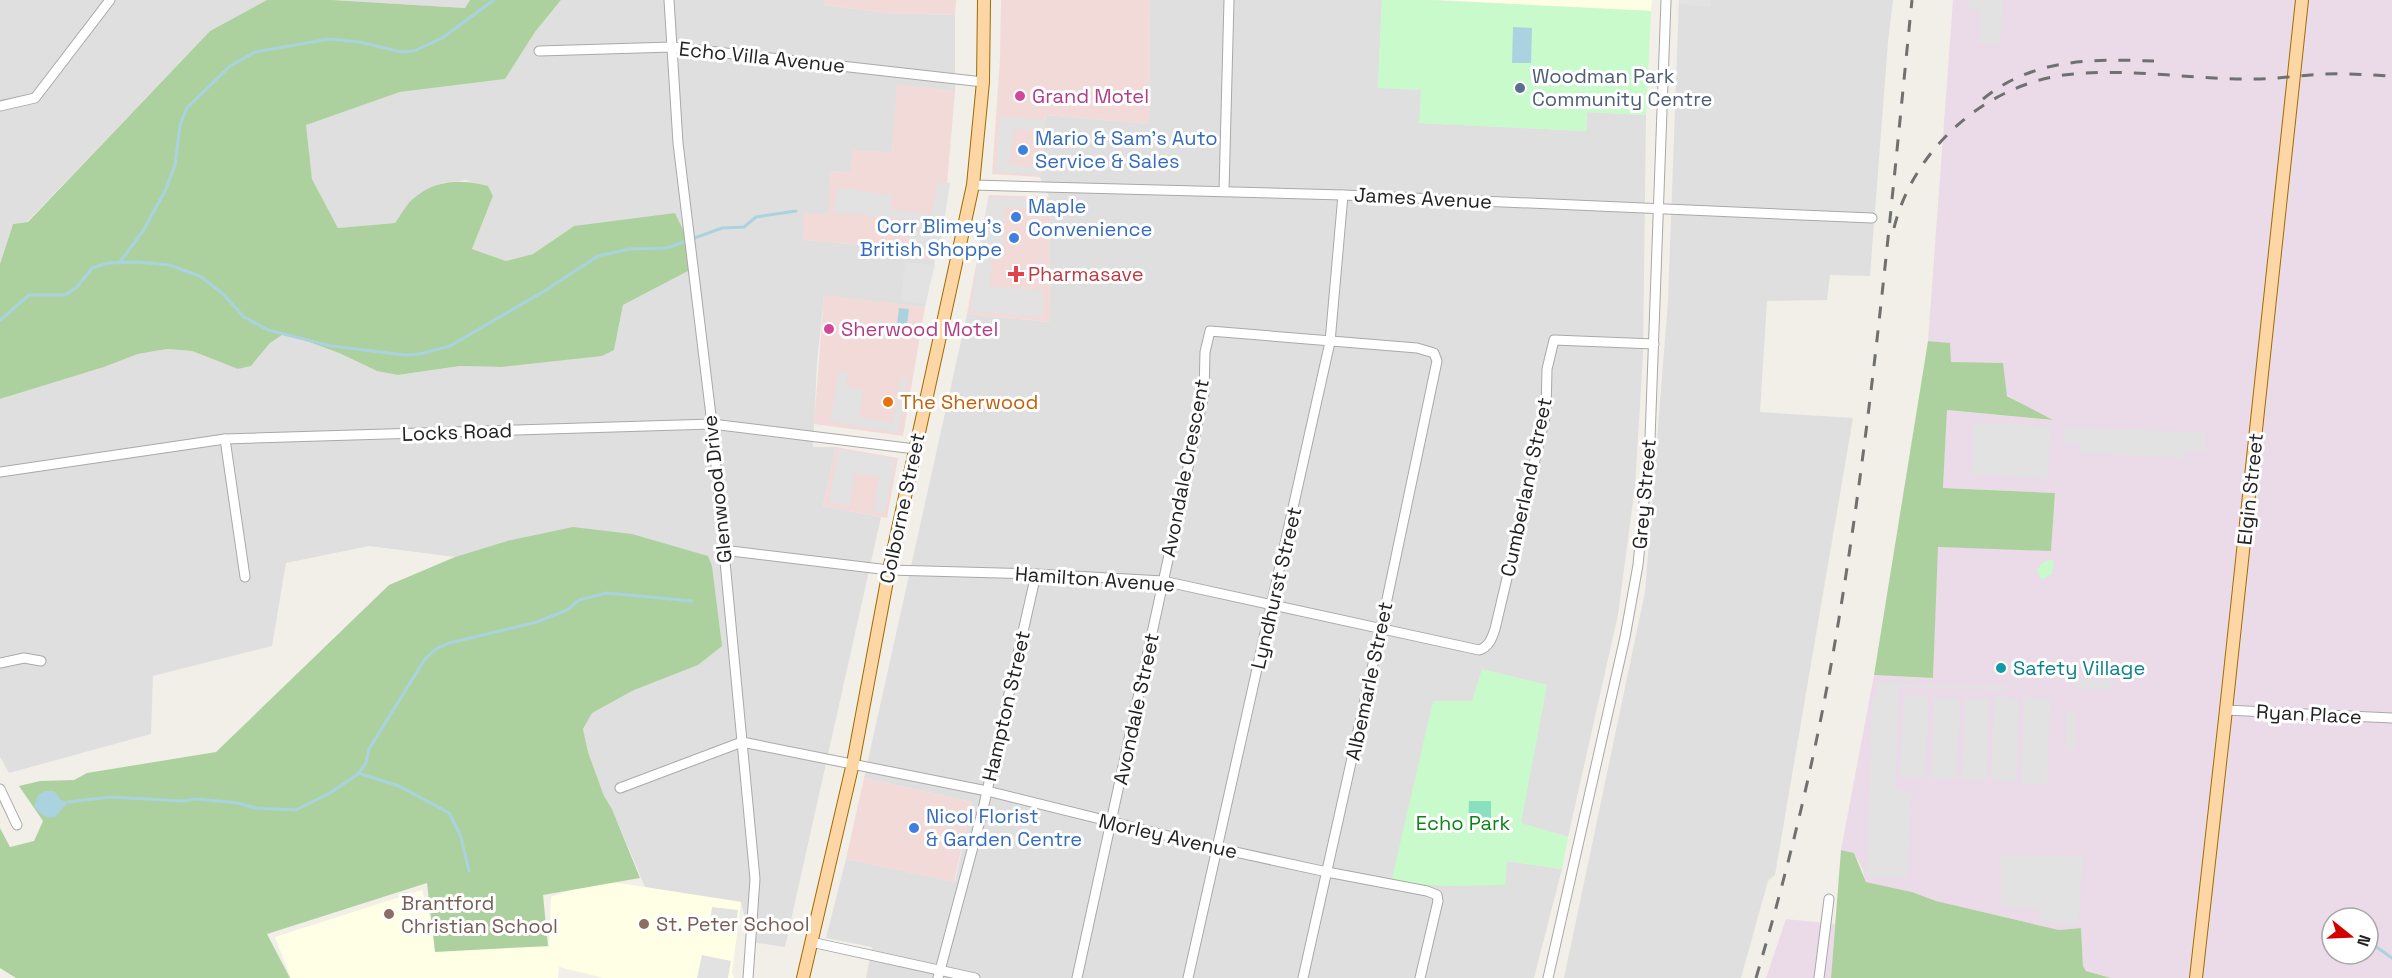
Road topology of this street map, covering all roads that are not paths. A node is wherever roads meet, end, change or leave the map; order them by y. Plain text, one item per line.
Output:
1 (110, 0) edge
2 (669, 0) edge
3 (984, 0) edge
4 (1229, 0) edge
5 (1666, 0) edge
6 (2302, 0) edge
7 (672, 47) junction
8 (539, 51) dead end
9 (983, 82) junction
10 (0, 106) edge
11 (973, 185) junction
12 (1224, 191) junction
13 (1343, 195) junction
14 (1659, 209) junction
15 (1872, 218) dead end
16 (1330, 342) junction
17 (1654, 344) junction
18 (711, 424) junction
19 (225, 439) junction
20 (915, 449) junction
21 (0, 472) edge
22 (723, 550) junction
23 (889, 570) junction
24 (1036, 574) junction
25 (245, 577) dead end
26 (1163, 581) junction
27 (1271, 605) junction
28 (1381, 628) junction
29 (1475, 650) joint
30 (42, 661) dead end
31 (0, 663) edge
32 (2226, 710) junction
33 (2392, 718) edge
34 (742, 742) junction
35 (853, 763) junction
36 (620, 788) dead end
37 (0, 789) edge
38 (987, 791) junction
39 (1112, 823) junction
40 (17, 825) dead end
41 (1217, 848) junction
42 (1327, 872) junction
43 (1829, 899) dead end
44 (811, 942) junction
45 (939, 974) edge
46 (748, 978) edge
47 (803, 978) edge
48 (975, 978) edge
49 (1077, 978) edge
50 (1188, 978) edge
51 (1303, 978) edge
52 (1420, 978) edge
53 (1548, 978) edge
54 (1818, 978) edge
55 (2196, 978) edge

1 - 10 street
2 - 7 street, Glenwood Drive
3 - 9 main road, Colborne Street
4 - 12 street
5 - 14 street, Grey Street
6 - 32 main road, Elgin Street
7 - 8 street, Echo Villa Avenue
7 - 9 street, Echo Villa Avenue
7 - 18 street, Glenwood Drive
9 - 11 main road, Colborne Street
11 - 12 street, James Avenue
11 - 20 main road, Colborne Street
12 - 13 street, James Avenue
13 - 14 street, James Avenue
13 - 16 street, Lyndhurst Street
14 - 15 street, James Avenue
14 - 17 street, Grey Street
16 - 26 street, Avondale Crescent
16 - 27 street, Lyndhurst Street
16 - 28 street, Albemarle Street
17 - 29 street, Cumberland Street
17 - 53 street, Grey Street
18 - 19 street, Locks Road
18 - 20 street, Locks Road
18 - 22 street, Glenwood Drive
19 - 21 street, Locks Road
19 - 25 street
20 - 23 main road, Colborne Street
22 - 23 street, Hamilton Avenue
22 - 34 street, Glenwood Drive
23 - 24 street, Hamilton Avenue
23 - 35 main road, Colborne Street
24 - 26 street, Hamilton Avenue
24 - 38 street, Hampton Street
26 - 27 street, Hamilton Avenue
26 - 39 street, Avondale Street
27 - 28 street, Hamilton Avenue
27 - 41 street, Lyndhurst Street
28 - 29 street, Hamilton Avenue
28 - 42 street, Albemarle Street
30 - 31 street
32 - 33 street, Ryan Place
32 - 55 main road, Elgin Street
34 - 35 street, Morley Avenue
34 - 36 street
34 - 46 street, Glenwood Drive
35 - 38 street, Morley Avenue
35 - 44 main road, Colborne Street
37 - 40 street
38 - 39 street, Morley Avenue
38 - 45 street, Hampton Street
39 - 41 street, Morley Avenue
39 - 49 street, Avondale Street
41 - 42 street, Morley Avenue
41 - 50 street, Lyndhurst Street
42 - 51 street, Albemarle Street
42 - 52 street, Morley Avenue
43 - 54 street
44 - 45 street
44 - 47 main road, Colborne Street
45 - 48 street

